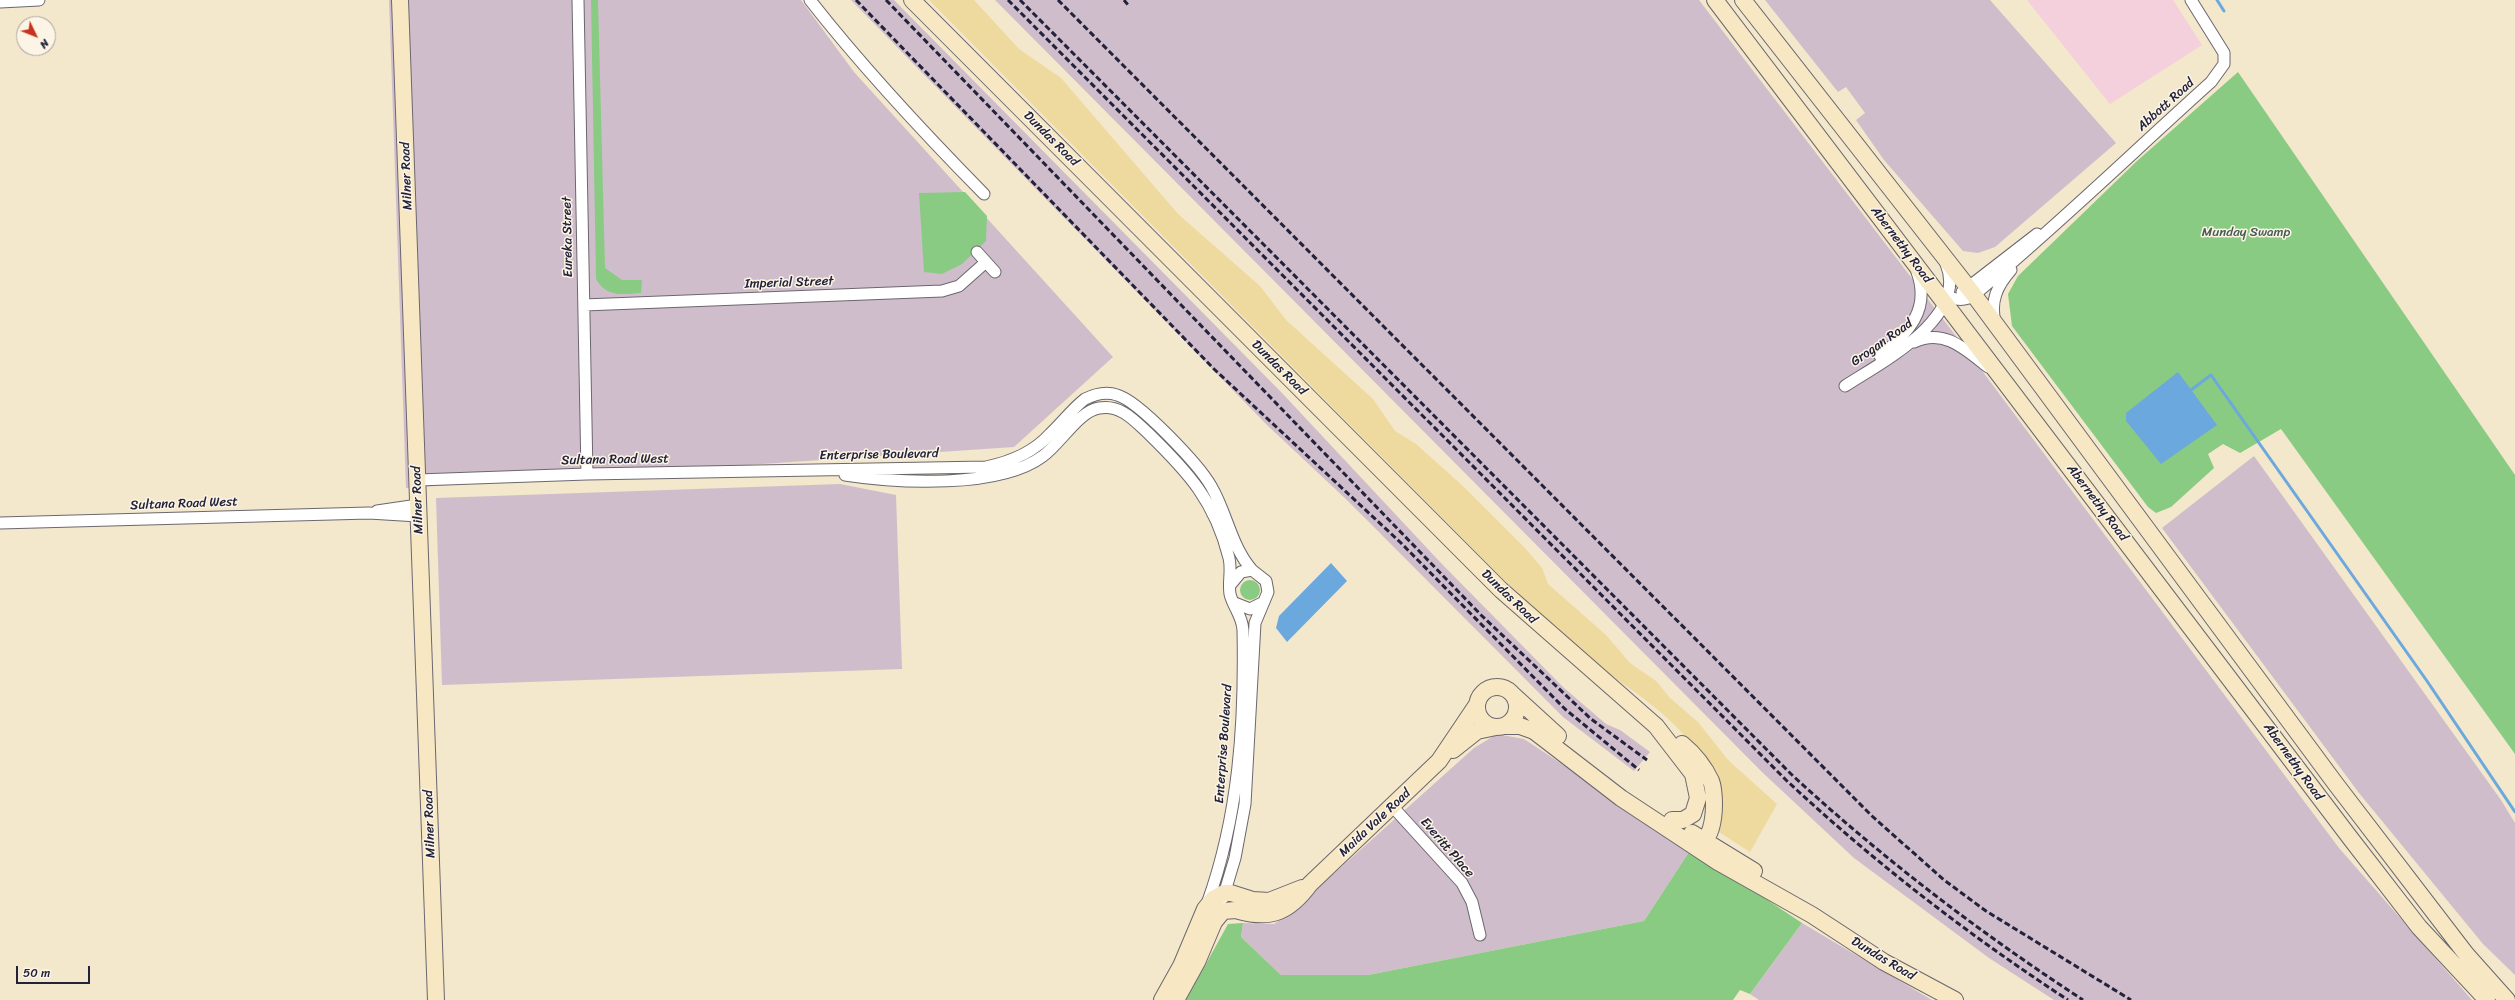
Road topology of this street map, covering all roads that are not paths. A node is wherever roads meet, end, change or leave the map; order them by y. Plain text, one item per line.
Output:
1 (39, 0) edge
2 (400, 0) edge
3 (578, 0) edge
4 (810, 0) edge
5 (912, 0) edge
6 (1715, 0) edge
7 (1743, 0) edge
8 (2191, 0) edge
9 (0, 2) edge
10 (984, 194) dead end
11 (2067, 212) junction
12 (2030, 249) junction
13 (977, 252) dead end
14 (1908, 254) junction
15 (1942, 254) junction
16 (986, 262) junction
17 (995, 272) dead end
18 (1971, 291) junction
19 (1950, 299) junction
20 (584, 305) junction
21 (2002, 334) junction
22 (1908, 345) junction
23 (2006, 384) junction
24 (813, 470) junction
25 (586, 474) junction
26 (418, 480) junction
27 (418, 510) junction
28 (0, 523) edge
29 (1252, 570) junction
30 (1231, 584) junction
31 (1264, 602) junction
32 (1235, 603) junction
33 (1512, 694) junction
34 (1476, 706) junction
35 (1656, 726) junction
36 (1499, 727) junction
37 (1551, 737) junction
38 (1439, 761) junction
39 (1715, 798) junction
40 (1392, 806) junction
41 (1696, 808) junction
42 (1672, 820) junction
43 (1695, 839) junction
44 (1722, 850) junction
45 (1221, 891) junction
46 (1240, 906) junction
47 (1210, 915) junction
48 (1812, 916) junction
49 (1480, 935) dead end
50 (436, 1000) edge
51 (1162, 1000) edge
52 (1176, 1000) edge
53 (1955, 1000) edge
54 (2488, 1000) edge
55 (2507, 1000) edge

1 - 9 street
2 - 26 main road, Milner Road
3 - 20 street, Eureka Street
4 - 10 street
5 - 35 main road, Dundas Road
6 - 14 main road, Abernethy Road
7 - 15 main road, Abernethy Road
8 - 11 street, Abbott Road
11 - 12 street, Abbott Road
11 - 18 street, Abbott Road
12 - 18 street, Abbott Road
12 - 21 street
13 - 16 street
14 - 19 main road, Abernethy Road
14 - 22 street, Grogan Road
15 - 18 main road, Abernethy Road
15 - 19 street, Grogan Road
16 - 17 street
16 - 20 street, Imperial Street
18 - 19 street, Abbott Road
18 - 21 main road, Abernethy Road
19 - 22 street, Grogan Road
19 - 23 main road, Abernethy Road
20 - 25 street, Eureka Street
21 - 55 main road, Abernethy Road
22 - 23 street
23 - 54 main road, Abernethy Road
24 - 25 street, Sultana Road West
24 - 29 street, Enterprise Boulevard
24 - 30 street, Enterprise Boulevard
25 - 26 street, Sultana Road West
26 - 27 main road, Milner Road
27 - 28 street, Sultana Road West
27 - 50 main road, Milner Road
29 - 30 street
29 - 31 street, Enterprise Boulevard
30 - 32 street, Enterprise Boulevard
31 - 32 street
31 - 45 street, Enterprise Boulevard
32 - 45 street, Enterprise Boulevard
33 - 34 main road, Maida Vale Road
33 - 36 main road, Maida Vale Road
33 - 37 main road, Maida Vale Road
34 - 36 main road, Maida Vale Road
34 - 38 main road, Maida Vale Road
35 - 39 main road, Dundas Road
35 - 41 main road, Dundas Road
36 - 37 main road, Maida Vale Road
36 - 38 main road, Maida Vale Road
37 - 42 main road, Dundas Road
37 - 43 main road, Dundas Road
38 - 40 main road, Maida Vale Road
39 - 43 main road, Dundas Road
39 - 44 main road, Dundas Road
40 - 46 main road, Maida Vale Road
40 - 49 street, Everitt Place
41 - 42 main road
41 - 43 main road, Dundas Road
42 - 43 main road, Dundas Road
43 - 44 main road, Dundas Road
43 - 48 main road, Dundas Road
44 - 48 main road, Dundas Road
45 - 46 main road, Maida Vale Road
45 - 47 main road
46 - 47 main road
47 - 51 main road
47 - 52 main road
48 - 53 main road, Dundas Road

